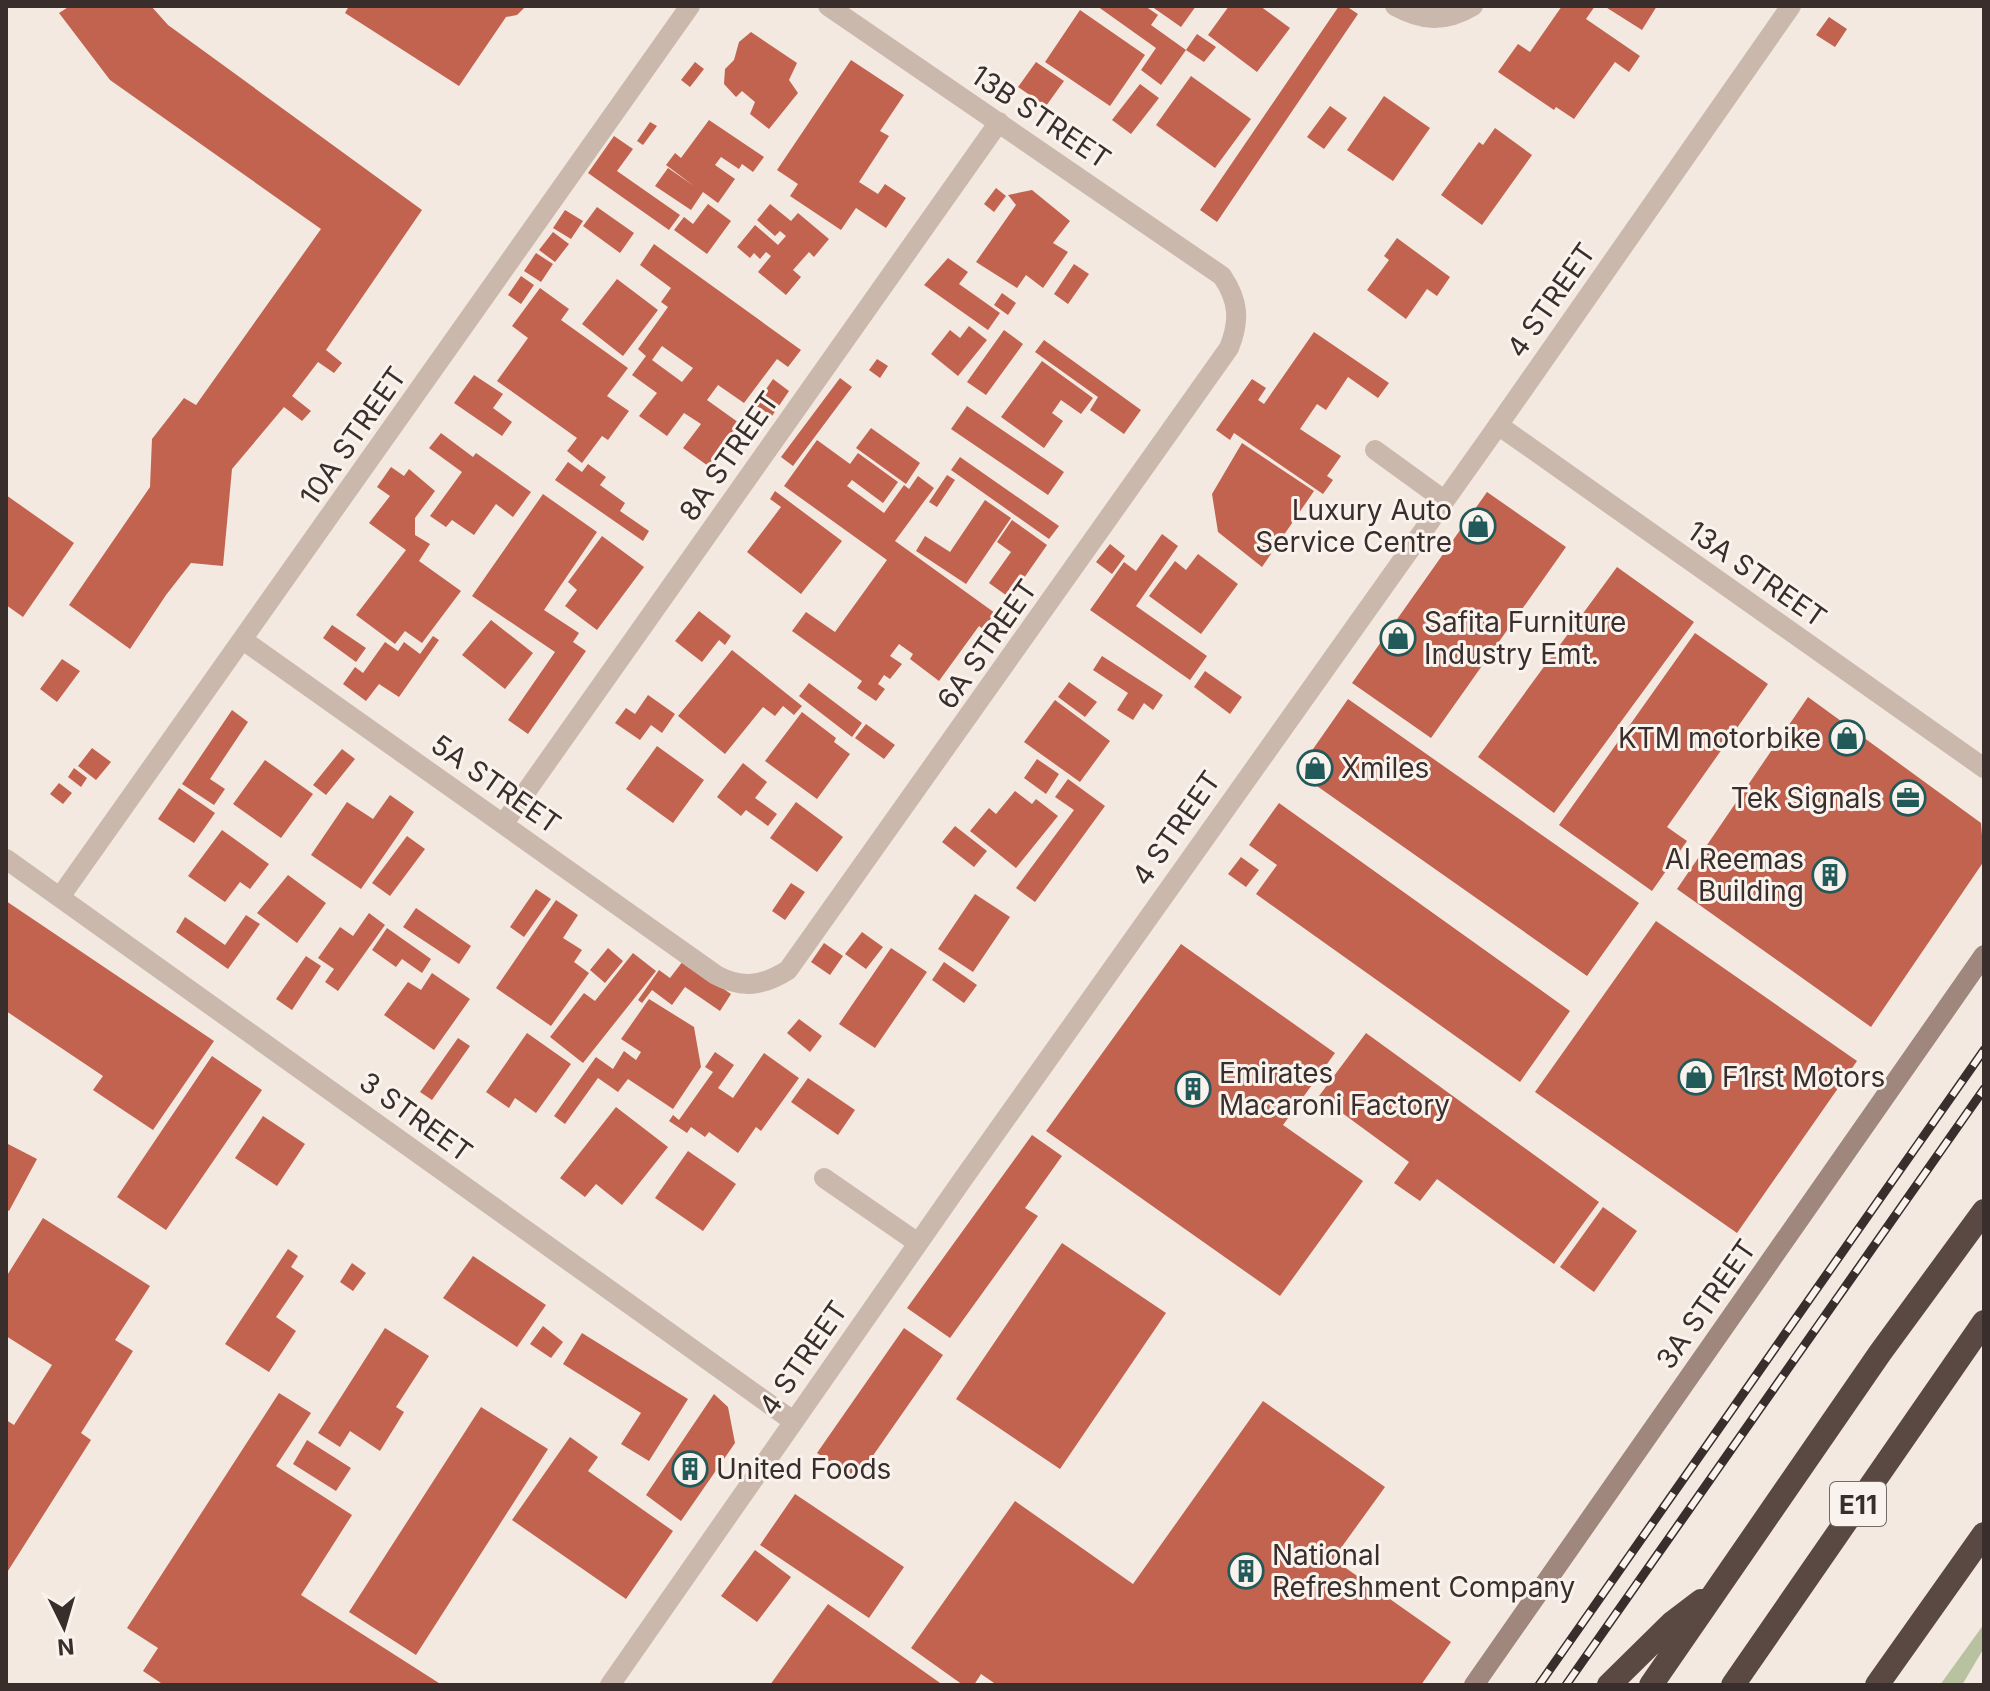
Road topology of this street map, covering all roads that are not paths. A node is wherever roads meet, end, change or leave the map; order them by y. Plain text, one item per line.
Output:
1 (690, 6) edge
2 (828, 6) edge
3 (1395, 6) edge
4 (1473, 6) edge
5 (1791, 6) edge
6 (999, 122) junction
7 (1222, 276) joint
8 (1498, 425) junction
9 (1375, 450) dead end
10 (1444, 500) junction
11 (243, 640) junction
12 (1984, 768) edge
13 (504, 823) junction
14 (6, 859) edge
15 (60, 897) junction
16 (1984, 955) edge
17 (716, 975) joint
18 (824, 1178) dead end
19 (1984, 1211) edge
20 (918, 1243) junction
21 (1984, 1322) edge
22 (793, 1421) junction
23 (1984, 1534) edge
24 (1719, 1587) junction
25 (610, 1685) edge
26 (1474, 1685) edge
27 (1609, 1685) edge
28 (1651, 1685) edge
29 (1733, 1685) edge
30 (1877, 1685) edge

1 - 11 street, 10A STREET
2 - 6 street, 13B STREET
3 - 4 street
5 - 8 street, 4 STREET
6 - 7 street, 13B STREET
6 - 13 street, 8A STREET
7 - 17 street, 6A STREET
8 - 10 street, 4 STREET
8 - 12 street, 13A STREET
9 - 10 street
10 - 20 street, 4 STREET
11 - 13 street, 5A STREET
11 - 15 street, 10A STREET
13 - 17 street, 5A STREET
14 - 15 street, 3 STREET
15 - 22 street, 3 STREET
16 - 26 street, 3A STREET
18 - 20 street
19 - 24 highway
20 - 22 street, 4 STREET
21 - 29 highway, E11
22 - 25 street, 4 STREET
23 - 30 highway
24 - 27 highway
24 - 28 highway

